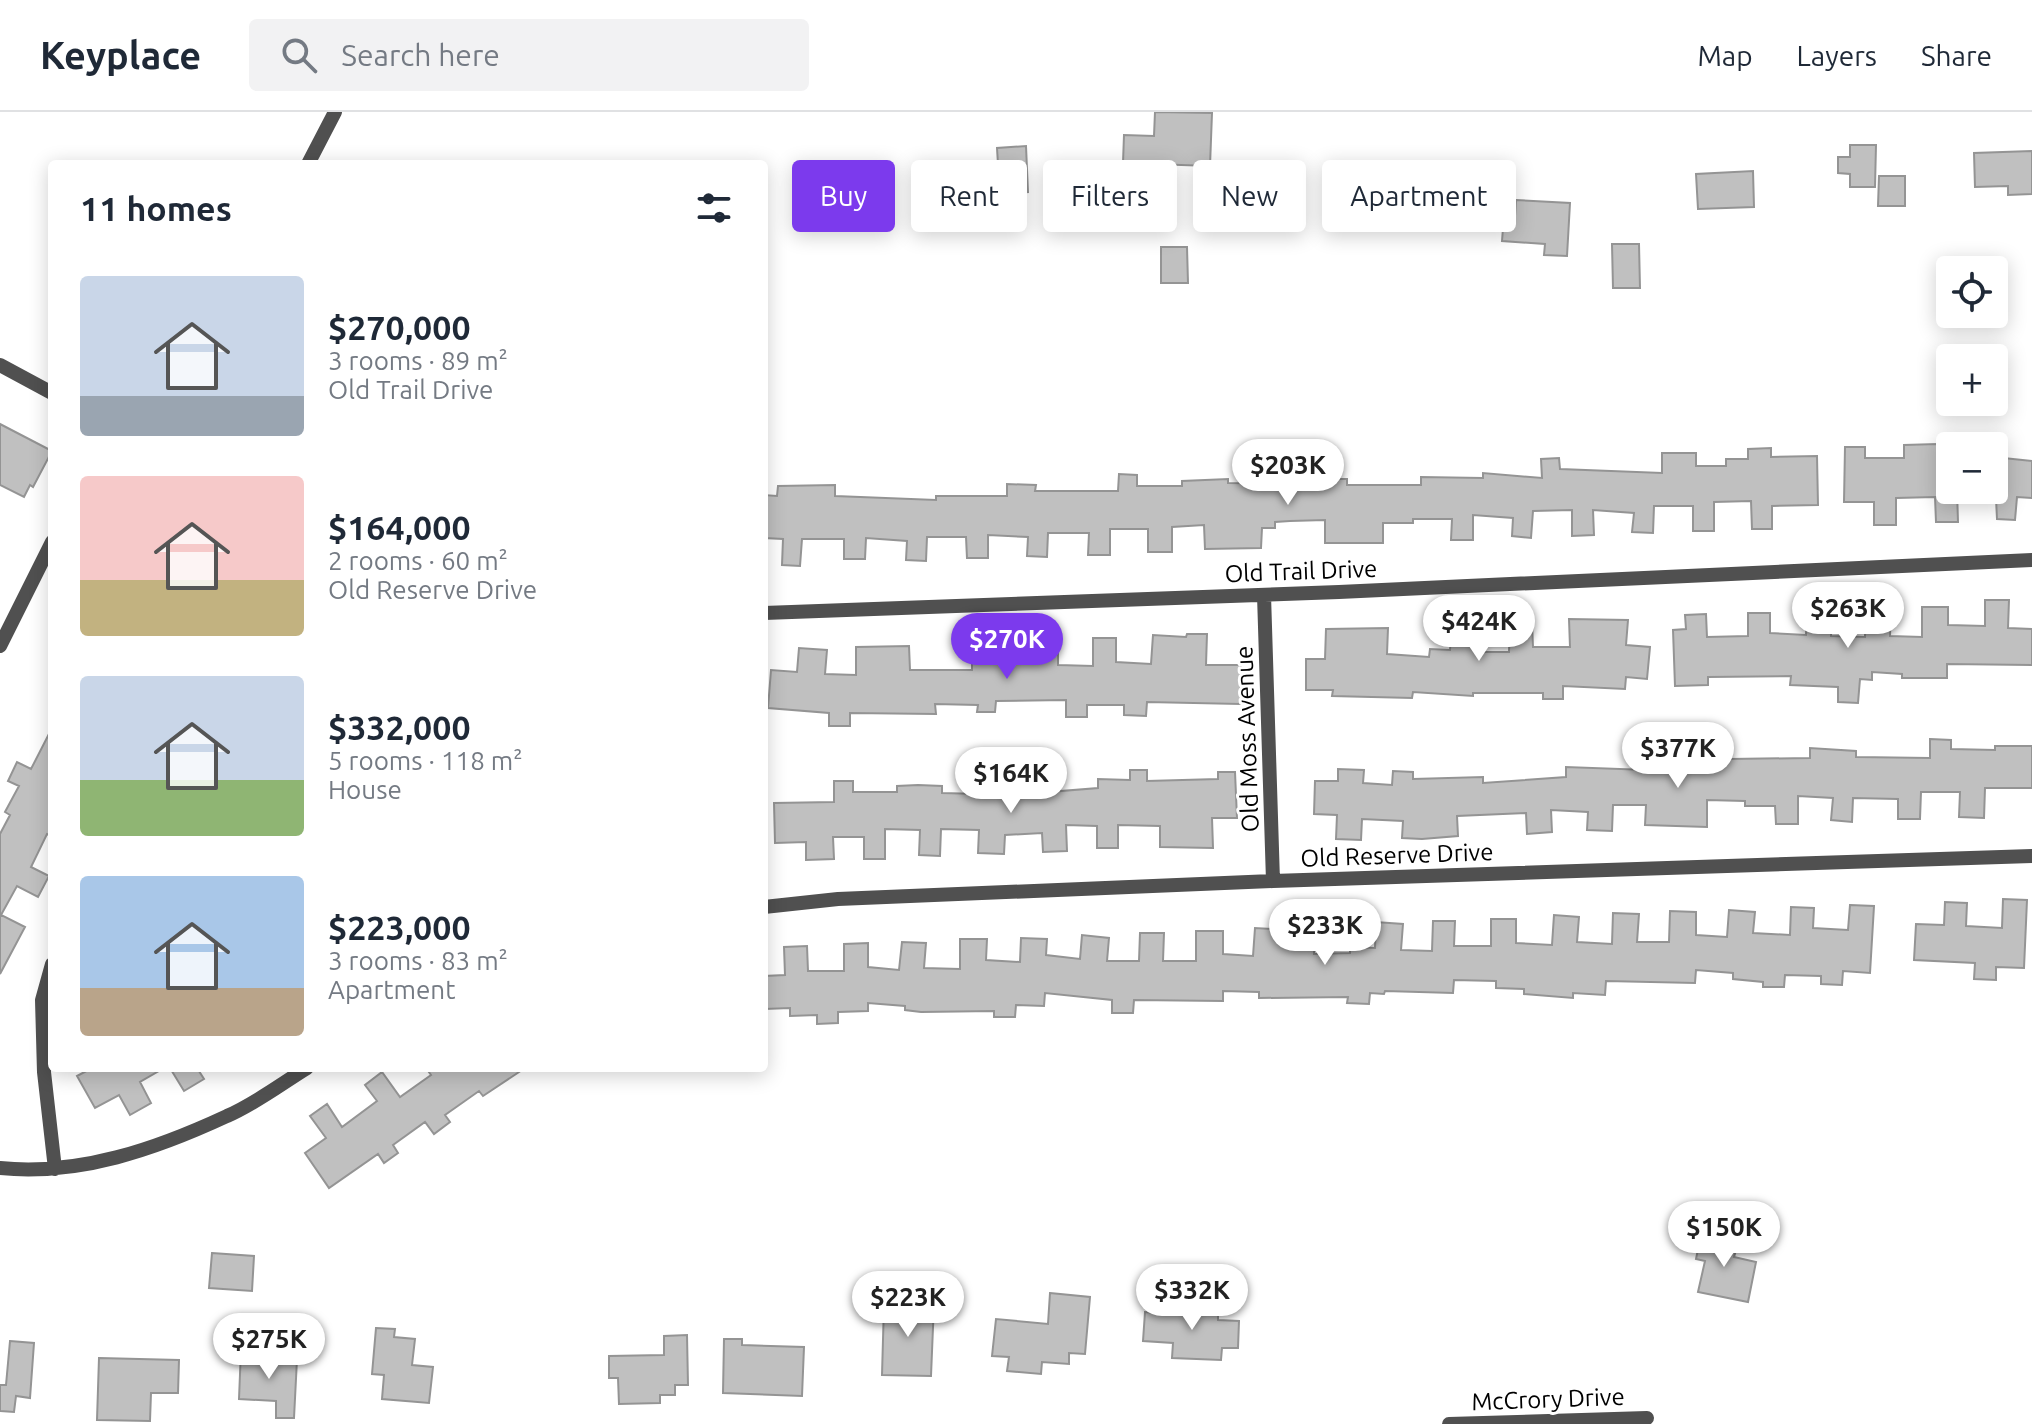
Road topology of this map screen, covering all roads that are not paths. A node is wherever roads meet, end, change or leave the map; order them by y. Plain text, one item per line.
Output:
1 (335, 112) edge
2 (310, 160) edge
3 (0, 365) edge
4 (48, 391) edge
5 (48, 550) edge
6 (2032, 560) edge
7 (1264, 595) junction
8 (768, 613) edge
9 (0, 646) edge
10 (2032, 856) edge
11 (1273, 881) junction
12 (768, 907) edge
13 (48, 978) edge
14 (300, 1072) edge
15 (0, 1168) edge
16 (55, 1169) junction
17 (1647, 1418) dead end
18 (1449, 1424) edge

1 - 2 street
3 - 4 street
5 - 9 street
6 - 7 street, Old Trail Drive
7 - 8 street, Old Trail Drive
7 - 11 street, Old Moss Avenue
10 - 11 street, Old Reserve Drive
11 - 12 street, Old Reserve Drive
13 - 16 street
14 - 16 street
15 - 16 street
17 - 18 street, McCrory Drive

